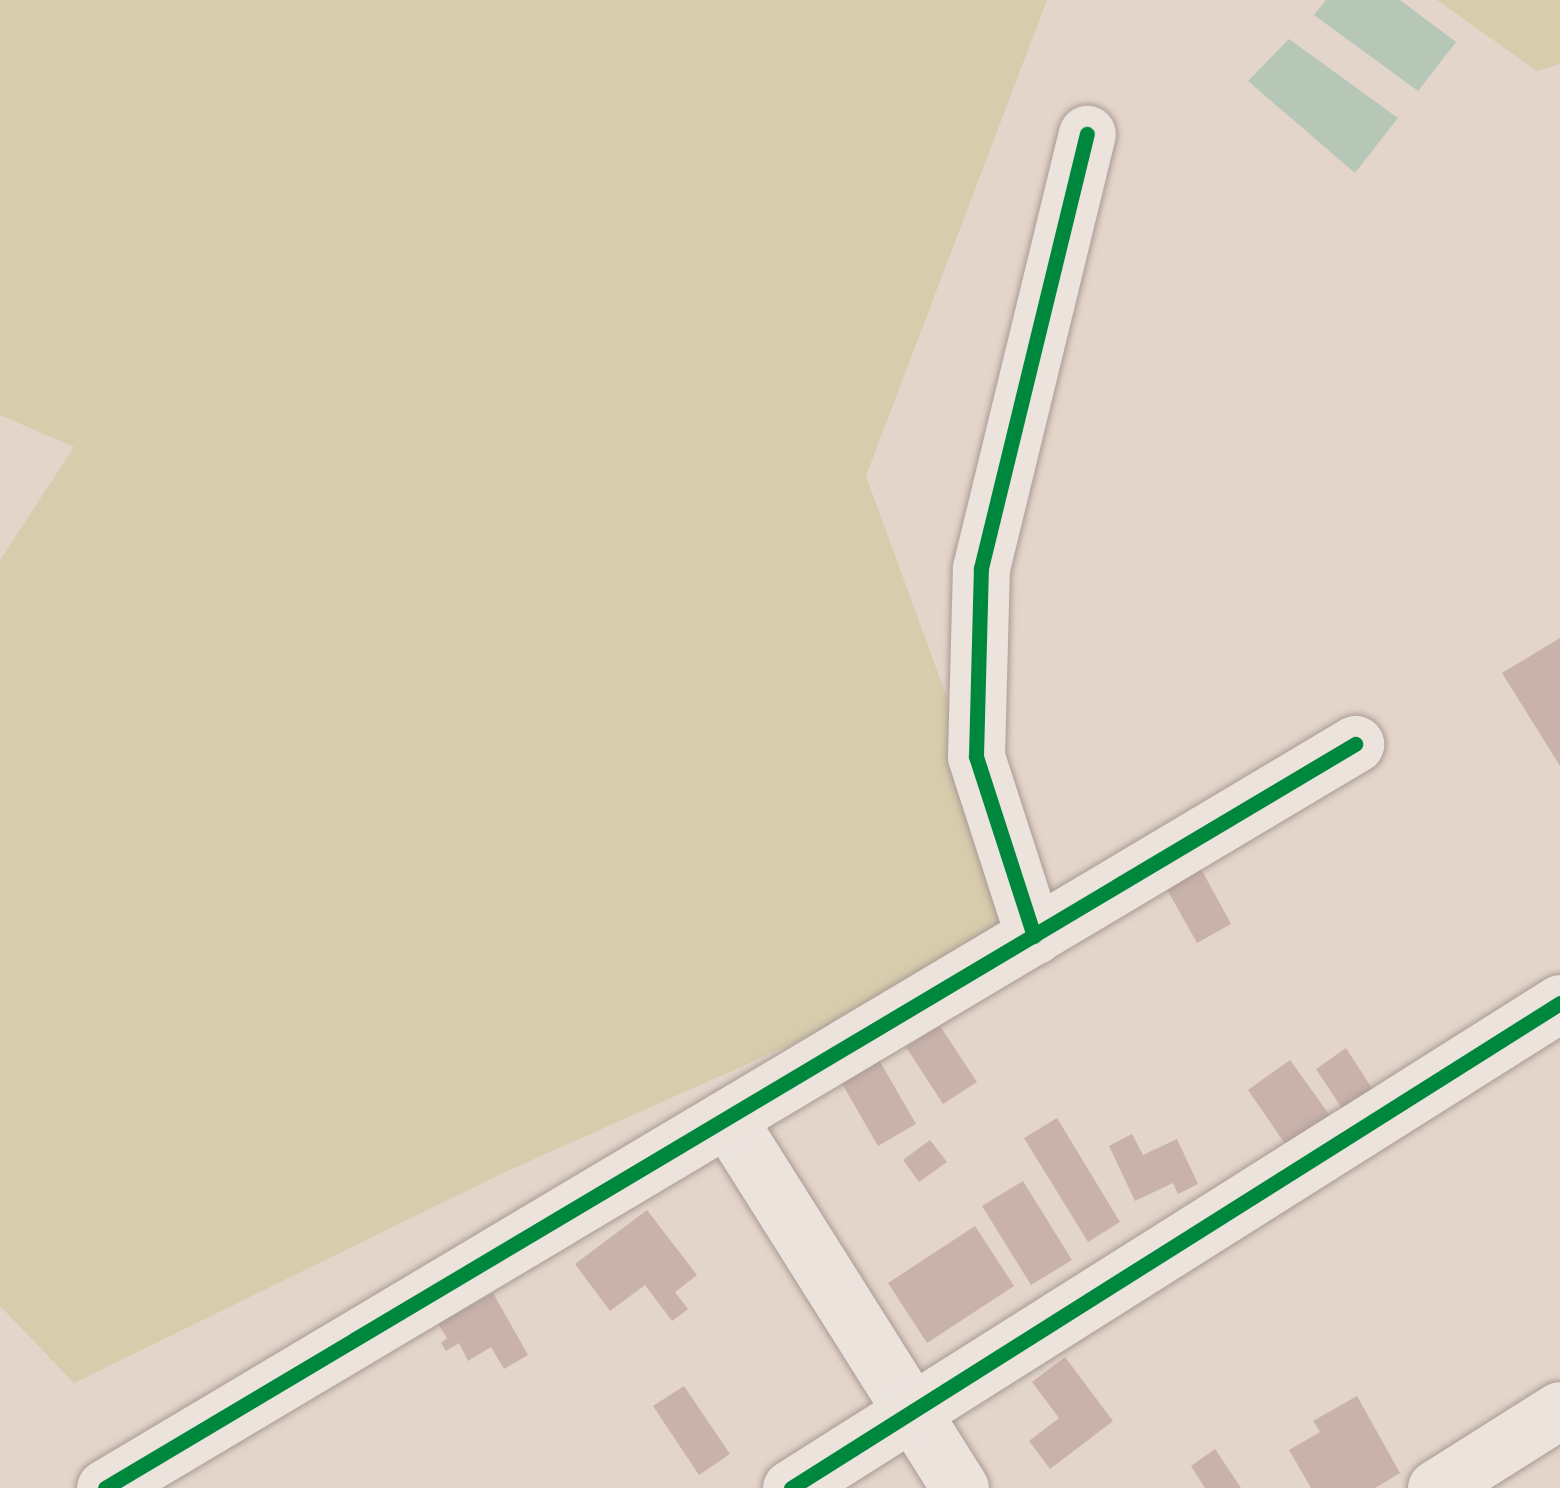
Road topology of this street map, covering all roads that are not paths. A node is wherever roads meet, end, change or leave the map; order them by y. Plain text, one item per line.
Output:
1 (1087, 134) dead end
2 (1355, 744) dead end
3 (1034, 935) junction
4 (1560, 1003) edge
5 (727, 1118) junction
6 (1560, 1410) edge
7 (914, 1415) junction
8 (105, 1488) edge
9 (791, 1488) edge
10 (960, 1488) edge
11 (1436, 1488) edge

1 - 3 street
2 - 3 street
3 - 5 street
4 - 7 street
5 - 7 street
5 - 8 street
6 - 11 street
7 - 9 street
7 - 10 street

